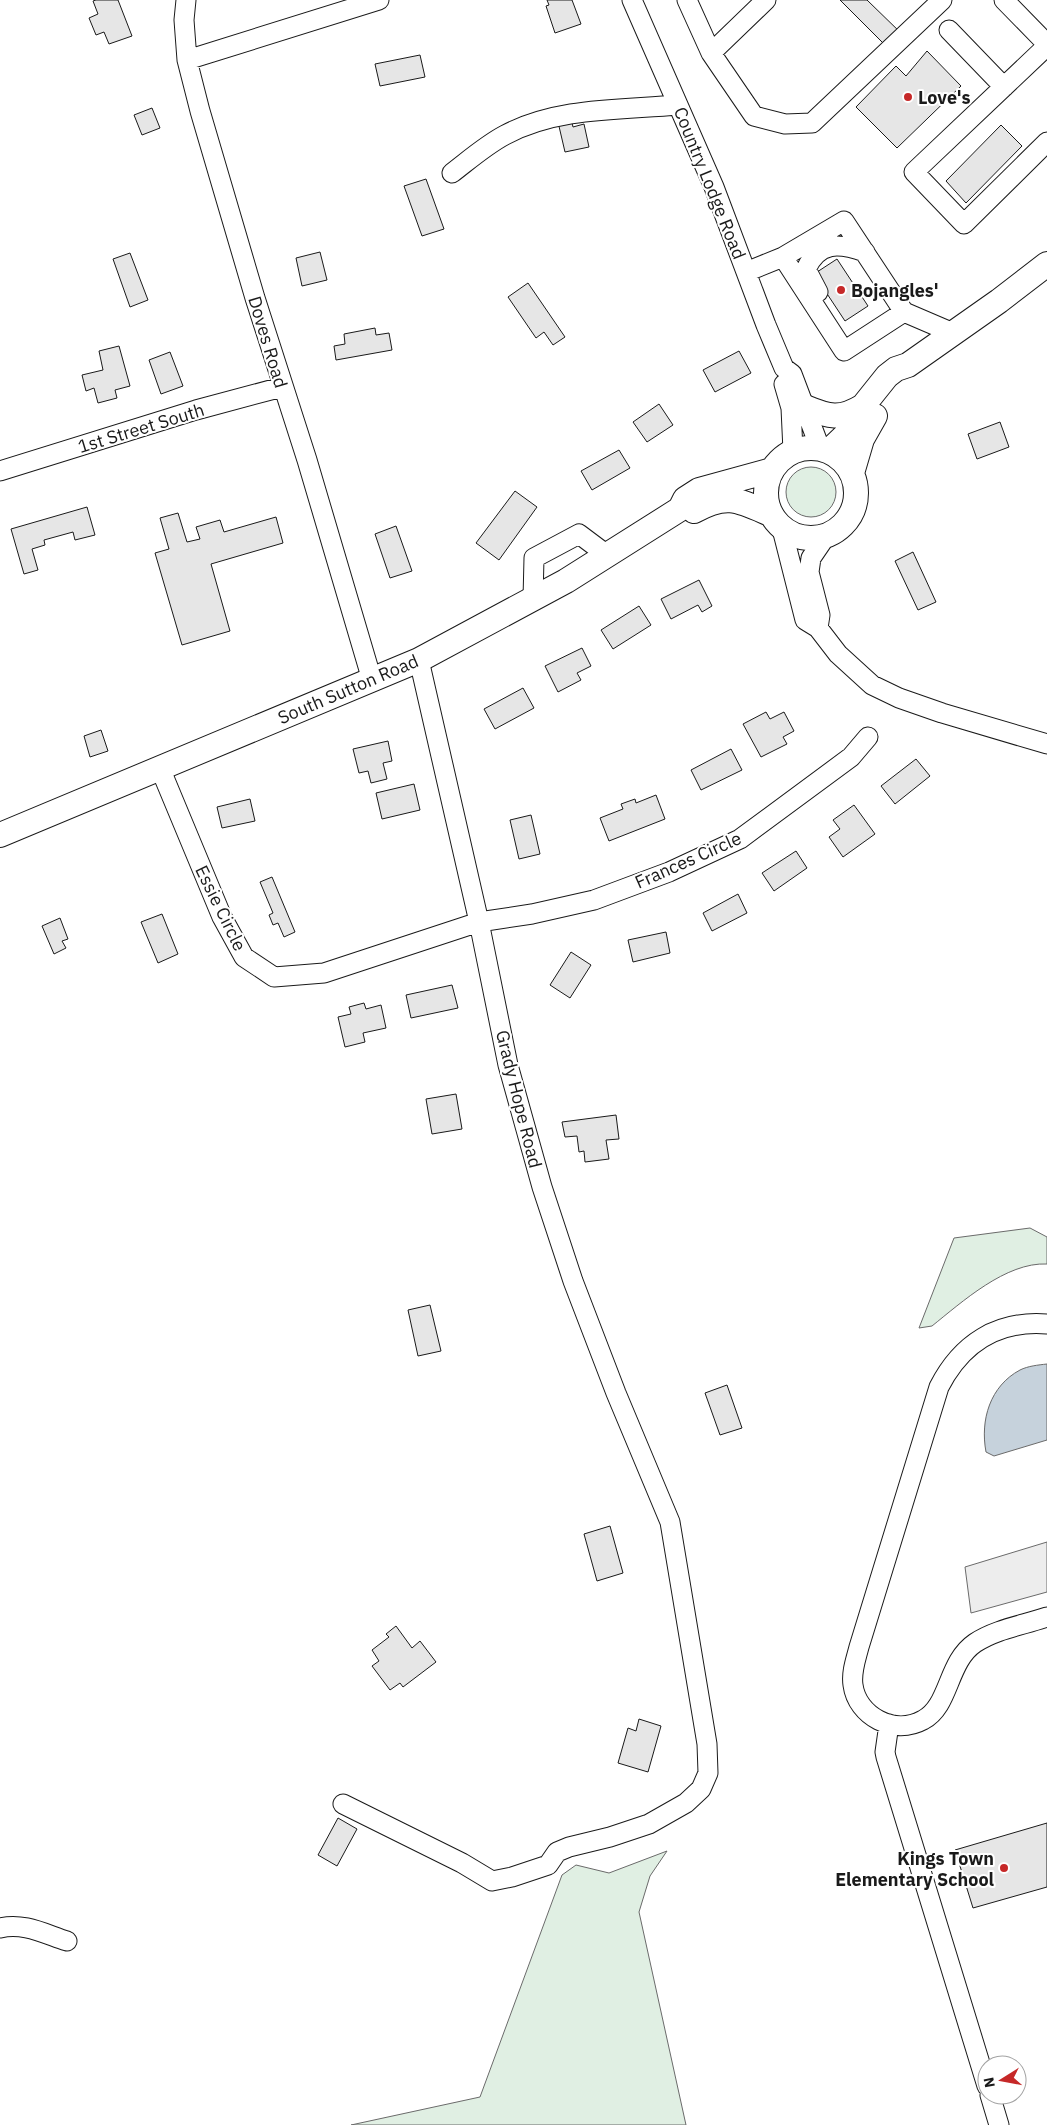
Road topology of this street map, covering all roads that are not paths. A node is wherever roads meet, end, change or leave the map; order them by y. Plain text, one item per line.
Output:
1 (186, 0) edge
2 (379, 0) edge
3 (632, 0) edge
4 (687, 0) edge
5 (766, 0) edge
6 (942, 0) edge
7 (1004, 0) edge
8 (949, 30) dead end
9 (1047, 45) edge
10 (711, 53) junction
11 (187, 60) junction
12 (1004, 87) junction
13 (678, 105) junction
14 (1047, 142) edge
15 (452, 173) dead end
16 (865, 252) junction
17 (783, 257) junction
18 (1047, 264) edge
19 (746, 272) junction
20 (904, 312) junction
21 (953, 332) junction
22 (854, 344) junction
23 (908, 365) junction
24 (784, 368) junction
25 (282, 387) junction
26 (864, 406) junction
27 (805, 407) junction
28 (824, 450) junction
29 (793, 451) junction
30 (772, 470) junction
31 (0, 471) edge
32 (852, 473) junction
33 (680, 509) junction
34 (776, 522) junction
35 (826, 536) junction
36 (607, 555) junction
37 (533, 599) junction
38 (818, 628) junction
39 (419, 660) junction
40 (372, 680) junction
41 (868, 737) dead end
42 (1047, 744) edge
43 (160, 768) junction
44 (0, 835) edge
45 (478, 922) junction
46 (1047, 1324) edge
47 (1047, 1617) edge
48 (889, 1724) junction
49 (343, 1804) dead end
50 (0, 1928) edge
51 (67, 1941) dead end
52 (977, 2055) edge
53 (993, 2105) edge
54 (999, 2125) edge

1 - 11 street, Doves Road
2 - 11 street
3 - 13 street, Country Lodge Road
4 - 10 street
5 - 10 street
6 - 10 street
7 - 9 street
8 - 12 street
9 - 12 street
11 - 25 street, Doves Road
12 - 14 street
13 - 15 street
13 - 19 street, Country Lodge Road
16 - 17 street
16 - 20 street
16 - 22 street
17 - 19 street
17 - 22 street
18 - 21 main road
19 - 24 street, Country Lodge Road
20 - 21 street
20 - 22 street
21 - 23 main road
23 - 26 main road
23 - 32 main road
24 - 27 street, Country Lodge Road
24 - 29 street, Country Lodge Road
25 - 31 street, 1st Street South
25 - 40 street, Doves Road
26 - 27 main road
26 - 28 main road
27 - 28 street, Country Lodge Road
28 - 29 main road
28 - 32 main road
29 - 30 main road
30 - 33 main road, South Sutton Road
30 - 34 main road
32 - 35 main road
33 - 34 main road, South Sutton Road
33 - 36 main road, South Sutton Road
34 - 35 main road
34 - 38 street
35 - 38 street
36 - 37 main road, South Sutton Road
36 - 37 street
37 - 39 main road, South Sutton Road
38 - 42 street
39 - 40 main road, South Sutton Road
39 - 45 street, Grady Hope Road
40 - 43 main road, South Sutton Road
41 - 45 street, Frances Circle
43 - 44 main road, South Sutton Road
43 - 45 street, Essie Circle
45 - 49 street, Grady Hope Road
46 - 48 street
47 - 48 street
48 - 52 street
50 - 51 street
53 - 54 street

